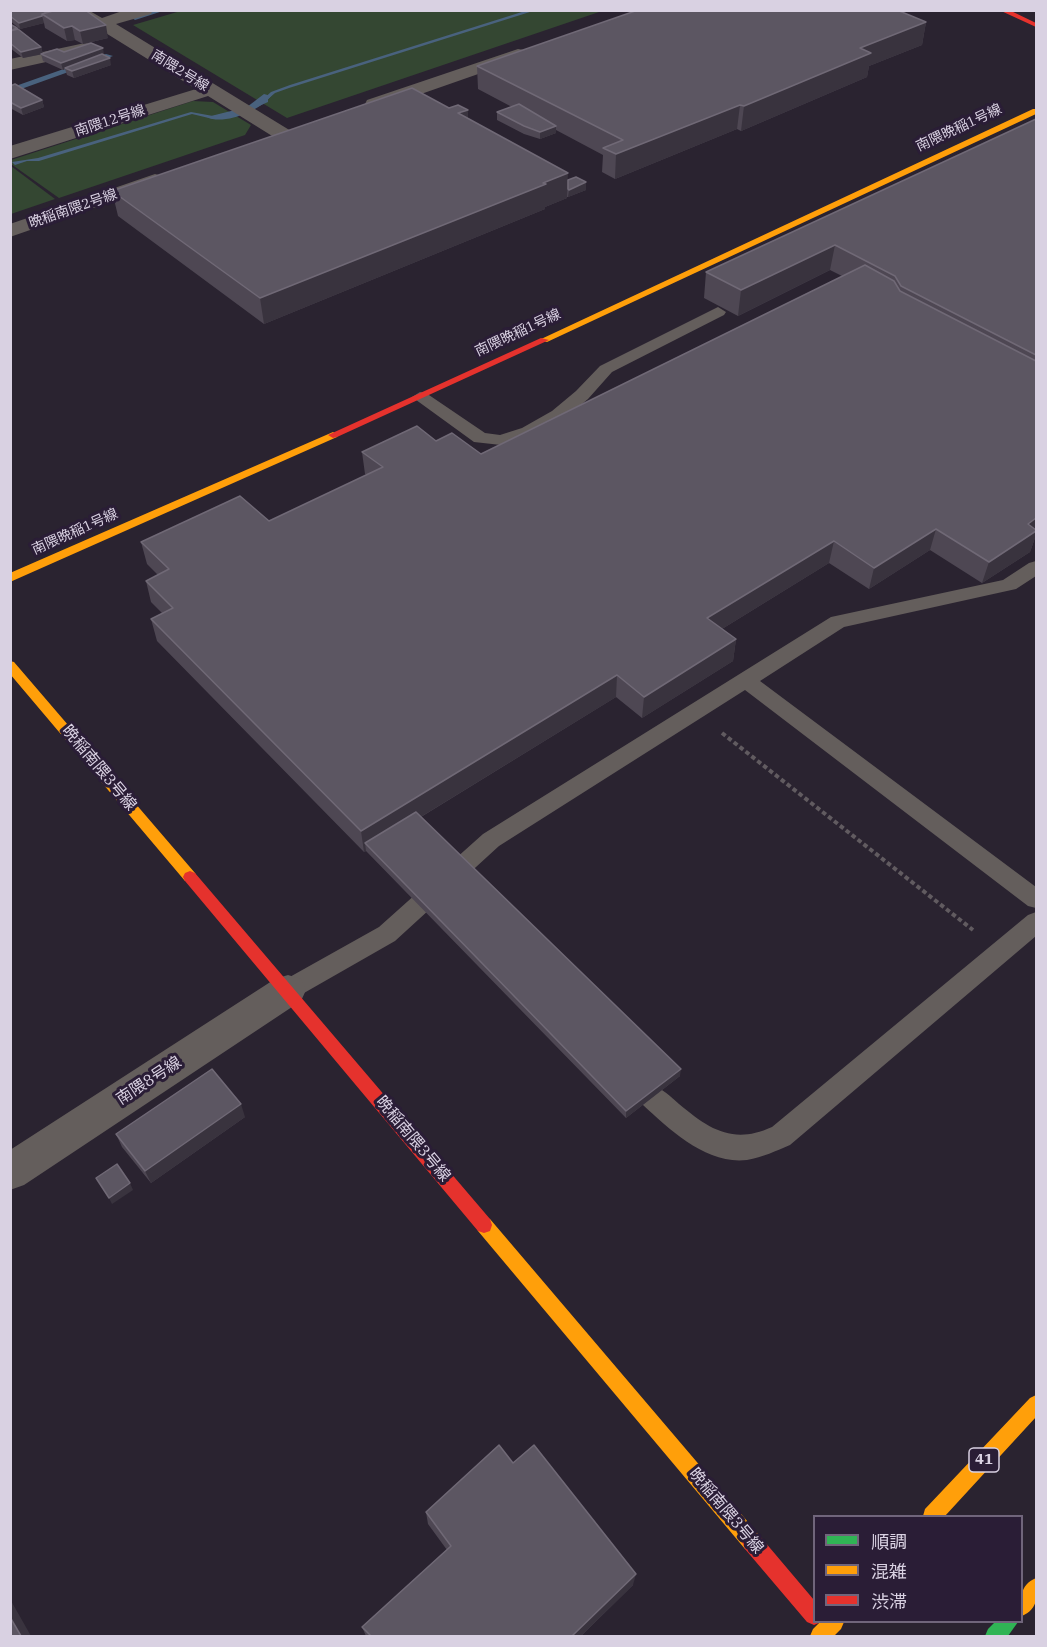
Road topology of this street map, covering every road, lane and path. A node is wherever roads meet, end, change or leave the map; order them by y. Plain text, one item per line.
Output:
1 (75, 10) edge
2 (145, 10) edge
3 (1002, 10) edge
4 (102, 23) junction
5 (1036, 25) edge
6 (128, 38) junction
7 (532, 49) edge
8 (10, 65) edge
9 (210, 90) junction
10 (352, 111) edge
11 (1036, 111) edge
12 (307, 127) edge
13 (284, 135) junction
14 (262, 142) edge
15 (10, 153) edge
16 (175, 173) edge
17 (10, 231) edge
18 (718, 312) edge
19 (420, 397) junction
20 (1036, 567) edge
21 (10, 578) edge
22 (10, 665) edge
23 (745, 680) junction
24 (696, 712) junction
25 (1036, 899) edge
26 (1036, 922) edge
27 (1001, 952) junction
28 (288, 990) junction
29 (652, 1097) edge
30 (10, 1172) edge
31 (1036, 1404) edge
32 (933, 1515) edge
33 (1036, 1588) edge
34 (1023, 1605) edge
35 (813, 1613) edge
36 (1007, 1623) edge
37 (995, 1636) edge

1 - 4 street, 南隈2号線
2 - 4 street
3 - 5 street
4 - 6 street, 南隈2号線
6 - 8 street
6 - 9 street, 南隈2号線
7 - 10 street
9 - 13 street, 南隈2号線
9 - 15 street, 南隈12号線
11 - 19 street, 南隈晩稲1号線
12 - 13 street
13 - 14 street
16 - 17 street, 晩稲南隈2号線
18 - 19 lane
19 - 21 street, 南隈晩稲1号線
20 - 23 lane
22 - 28 street, 晩稲南隈3号線
23 - 24 lane
23 - 25 lane
24 - 27 path
24 - 28 lane
26 - 27 lane
27 - 29 lane
28 - 30 street, 南隈8号線
28 - 35 street, 晩稲南隈3号線
31 - 32 street, 41
33 - 34 street
36 - 37 street

